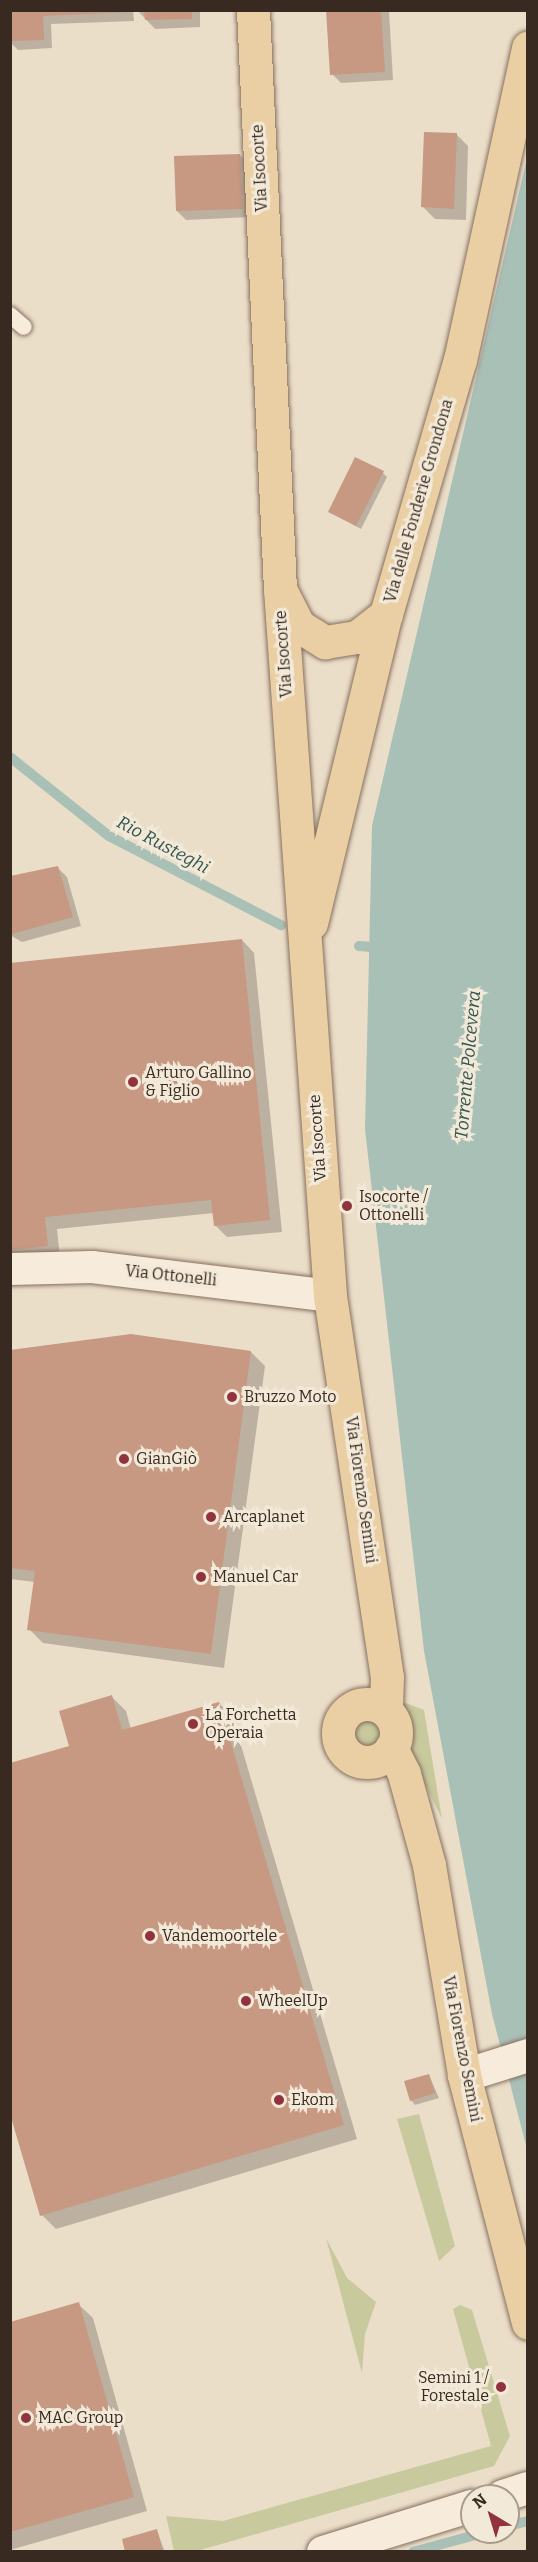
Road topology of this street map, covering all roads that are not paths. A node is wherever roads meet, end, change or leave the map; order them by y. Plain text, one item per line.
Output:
1 (253, 10) edge
2 (528, 47) edge
3 (10, 315) edge
4 (24, 327) dead end
5 (280, 589) junction
6 (386, 614) junction
7 (304, 954) junction
8 (10, 1269) edge
9 (330, 1296) junction
10 (382, 1700) junction
11 (392, 1760) junction
12 (516, 2059) edge
13 (464, 2075) junction
14 (528, 2323) edge
15 (460, 2510) edge
16 (323, 2552) edge

1 - 5 main road, Via Isocorte
2 - 6 main road, Via delle Fonderie Grondona
3 - 4 lane
5 - 6 main road
5 - 7 main road, Via Isocorte
6 - 7 main road, Via delle Fonderie Grondona
7 - 9 main road, Via Isocorte
8 - 9 street, Via Ottonelli
9 - 10 main road, Via Fiorenzo Semini
10 - 11 main road, Via Fiorenzo Semini
10 - 11 main road
11 - 13 main road, Via Fiorenzo Semini
12 - 13 main road
13 - 14 main road, Via Fiorenzo Semini
15 - 16 street

